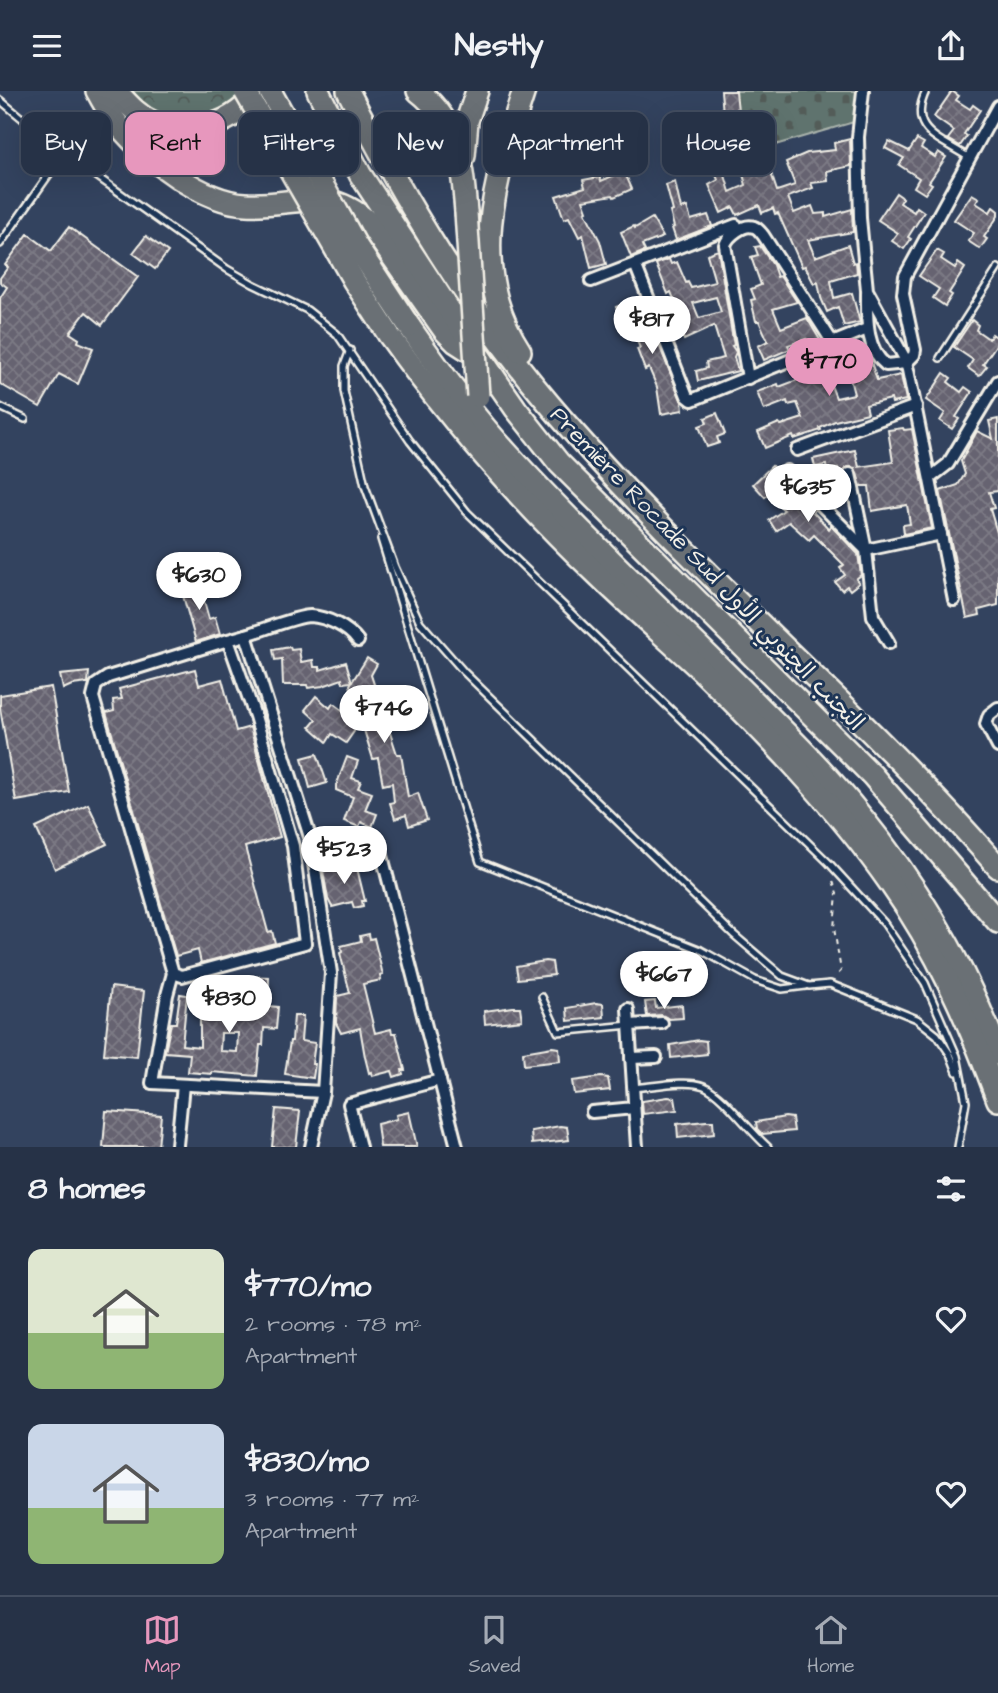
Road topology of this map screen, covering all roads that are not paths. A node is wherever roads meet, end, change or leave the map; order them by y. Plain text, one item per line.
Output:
1 (97, 91) edge
2 (116, 91) edge
3 (244, 91) edge
4 (258, 91) edge
5 (270, 91) edge
6 (318, 91) edge
7 (348, 91) edge
8 (418, 91) edge
9 (477, 91) edge
10 (524, 91) edge
11 (863, 91) edge
12 (926, 91) edge
13 (0, 100) edge
14 (998, 106) edge
15 (436, 112) edge
16 (469, 115) edge
17 (21, 117) edge
18 (968, 157) junction
19 (49, 175) edge
20 (95, 175) edge
21 (463, 175) edge
22 (736, 225) dead end
23 (0, 244) edge
24 (635, 264) junction
25 (998, 268) edge
26 (591, 281) dead end
27 (867, 290) junction
28 (867, 329) junction
29 (399, 330) junction
30 (833, 343) junction
31 (349, 350) junction
32 (480, 357) junction
33 (940, 358) dead end
34 (906, 363) junction
35 (748, 378) junction
36 (998, 381) edge
37 (550, 405) junction
38 (916, 406) junction
39 (0, 407) edge
40 (25, 419) dead end
41 (797, 450) dead end
42 (508, 454) junction
43 (787, 471) dead end
44 (850, 474) dead end
45 (930, 478) junction
46 (365, 486) junction
47 (941, 534) junction
48 (866, 550) junction
49 (954, 600) dead end
50 (246, 635) junction
51 (228, 641) junction
52 (358, 641) dead end
53 (888, 643) dead end
54 (998, 709) edge
55 (998, 747) edge
56 (333, 849) dead end
57 (998, 867) edge
58 (998, 922) edge
59 (173, 974) junction
60 (963, 974) junction
61 (809, 986) junction
62 (542, 997) dead end
63 (628, 1009) dead end
64 (998, 1021) edge
65 (662, 1023) dead end
66 (629, 1025) junction
67 (998, 1054) edge
68 (656, 1057) dead end
69 (631, 1058) junction
70 (440, 1080) junction
71 (962, 1083) junction
72 (183, 1085) junction
73 (632, 1088) junction
74 (323, 1092) junction
75 (998, 1100) edge
76 (634, 1108) junction
77 (592, 1112) dead end
78 (177, 1145) dead end
79 (311, 1147) edge
80 (360, 1147) edge
81 (457, 1147) edge
82 (638, 1147) edge
83 (768, 1147) edge
84 (958, 1147) edge

1 - 32 highway
2 - 4 highway
3 - 29 highway, bridge
5 - 29 highway, bridge
6 - 32 highway, Première Rocade Sud التجنب الجنوبي الأول
7 - 37 highway, Première Rocade Sud التجنب الجنوبي الأول
8 - 15 highway
9 - 16 highway
10 - 37 highway
11 - 27 street
12 - 18 lane
13 - 17 lane
14 - 18 street
18 - 34 street
19 - 23 lane
20 - 31 lane
21 - 42 highway, bridge
22 - 24 street
24 - 26 street
24 - 35 street
25 - 33 lane
27 - 28 street
27 - 34 street
28 - 30 street
28 - 34 street
29 - 42 highway
29 - 75 highway
30 - 35 street
30 - 35 street
31 - 46 lane
31 - 71 lane
32 - 58 highway, Première Rocade Sud التجنب الجنوبي الأول
34 - 38 street
36 - 45 street
37 - 57 highway, Première Rocade Sud التجنب الجنوبي الأول
38 - 41 street
38 - 45 street
39 - 40 lane
42 - 60 highway
43 - 48 street
44 - 48 street
45 - 47 street
46 - 61 lane
46 - 61 lane
47 - 48 street
47 - 49 street
48 - 53 street
50 - 51 street
50 - 52 street
50 - 74 street
51 - 59 street
51 - 59 street
54 - 55 street
56 - 70 street
59 - 72 street
60 - 64 highway
60 - 67 highway
61 - 71 lane
62 - 66 lane
63 - 66 street
65 - 66 street
66 - 69 street
68 - 69 street
69 - 73 street
70 - 80 street
70 - 81 street
71 - 84 lane
72 - 74 street
72 - 78 street
73 - 76 street
73 - 83 lane
74 - 79 street
76 - 77 street
76 - 82 street

